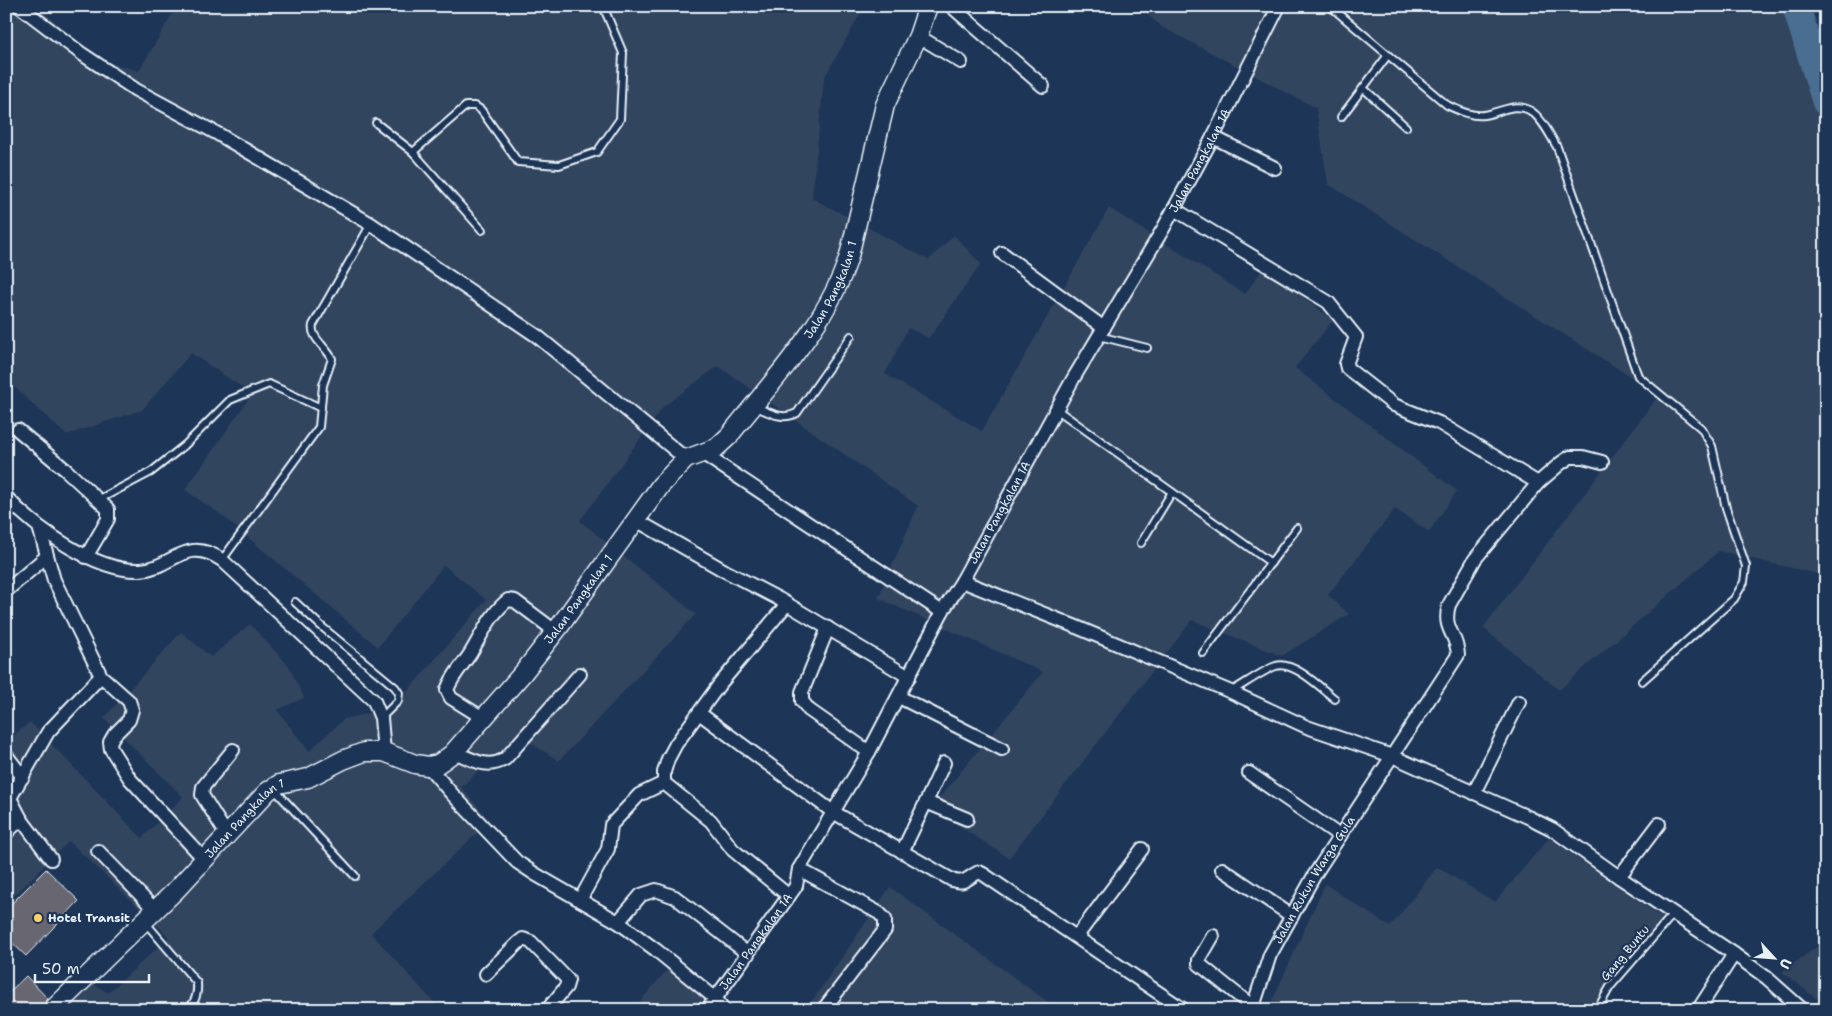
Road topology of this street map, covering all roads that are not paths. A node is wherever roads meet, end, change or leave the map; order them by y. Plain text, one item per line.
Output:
1 (19, 6) edge
2 (603, 6) edge
3 (928, 6) edge
4 (951, 6) edge
5 (1279, 6) edge
6 (1330, 6) edge
7 (918, 36) junction
8 (1388, 55) junction
9 (961, 62) dead end
10 (1043, 86) dead end
11 (1363, 88) junction
12 (1341, 117) dead end
13 (376, 123) dead end
14 (1406, 127) dead end
15 (1213, 137) junction
16 (413, 152) junction
17 (1275, 168) dead end
18 (1174, 209) junction
19 (371, 224) junction
20 (482, 230) dead end
21 (1002, 253) dead end
22 (1101, 332) junction
23 (851, 336) dead end
24 (1147, 348) dead end
25 (753, 405) junction
26 (321, 408) junction
27 (1056, 409) junction
28 (18, 430) dead end
29 (694, 456) junction
30 (1602, 462) dead end
31 (1538, 483) junction
32 (1172, 492) junction
33 (6, 497) edge
34 (97, 500) junction
35 (636, 520) junction
36 (39, 527) junction
37 (1296, 528) dead end
38 (1141, 543) dead end
39 (47, 556) junction
40 (86, 557) junction
41 (222, 560) junction
42 (1270, 563) junction
43 (962, 581) junction
44 (6, 591) edge
45 (295, 602) dead end
46 (787, 604) junction
47 (942, 612) junction
48 (828, 628) junction
49 (556, 631) junction
50 (1203, 653) dead end
51 (580, 674) dead end
52 (101, 676) junction
53 (909, 678) junction
54 (1642, 681) dead end
55 (1231, 692) junction
56 (899, 697) junction
57 (1335, 699) dead end
58 (1519, 702) dead end
59 (699, 713) junction
60 (381, 718) junction
61 (483, 718) junction
62 (1002, 749) dead end
63 (233, 750) dead end
64 (384, 752) junction
65 (454, 752) junction
66 (869, 752) junction
67 (6, 755) edge
68 (1392, 756) junction
69 (944, 763) dead end
70 (428, 766) junction
71 (1249, 773) dead end
72 (23, 777) junction
73 (664, 783) junction
74 (273, 788) junction
75 (1474, 793) junction
76 (926, 802) junction
77 (833, 812) junction
78 (967, 819) dead end
79 (22, 820) junction
80 (1659, 824) dead end
81 (6, 833) edge
82 (227, 835) junction
83 (1340, 836) junction
84 (1142, 849) dead end
85 (98, 851) dead end
86 (902, 852) junction
87 (51, 859) dead end
88 (204, 859) junction
89 (799, 869) junction
90 (1222, 869) dead end
91 (355, 876) dead end
92 (1619, 877) junction
93 (789, 896) junction
94 (580, 900) junction
95 (1674, 913) junction
96 (150, 916) junction
97 (1292, 916) junction
98 (618, 922) junction
99 (1077, 936) junction
100 (1213, 936) dead end
101 (748, 954) junction
102 (1734, 954) junction
103 (486, 974) dead end
104 (716, 999) junction
105 (1252, 1009) edge
106 (52, 1010) edge
107 (188, 1010) edge
108 (548, 1010) edge
109 (707, 1010) edge
110 (724, 1010) edge
111 (823, 1010) edge
112 (1184, 1010) edge
113 (1597, 1010) edge
114 (1698, 1010) edge
115 (1803, 1010) edge

1 - 19 street
2 - 16 lane
3 - 7 main road, Jalan Pangkalan 1
4 - 10 street
5 - 15 street, Jalan Pangkalan 1A
6 - 8 lane
7 - 9 street
7 - 25 main road, Jalan Pangkalan 1
8 - 11 lane
8 - 54 lane
11 - 12 lane
11 - 14 lane
13 - 16 lane
15 - 17 street
15 - 18 street, Jalan Pangkalan 1A
16 - 20 lane
18 - 22 street, Jalan Pangkalan 1A
18 - 31 street
19 - 26 lane
19 - 29 street
21 - 22 street
22 - 24 lane
22 - 27 street, Jalan Pangkalan 1A
23 - 25 lane
25 - 29 main road, Jalan Pangkalan 1
26 - 34 lane
26 - 41 lane
27 - 32 lane
27 - 43 street, Jalan Pangkalan 1A
28 - 34 street
29 - 35 main road, Jalan Pangkalan 1
29 - 47 street
30 - 31 street
31 - 68 street, Jalan Rukun Warga Gula
32 - 38 lane
32 - 42 lane
33 - 36 street
34 - 40 street
35 - 46 street
35 - 49 main road, Jalan Pangkalan 1
36 - 39 street
36 - 40 street
37 - 42 lane
39 - 44 street
39 - 52 street
40 - 41 street
41 - 60 street
42 - 50 lane
43 - 47 street, Jalan Pangkalan 1A
43 - 55 street
45 - 60 lane
46 - 48 street
46 - 59 street
47 - 53 street, Jalan Pangkalan 1A
48 - 53 street
48 - 66 street
49 - 61 main road, Jalan Pangkalan 1
49 - 61 street
51 - 65 street
52 - 72 street
52 - 88 street
53 - 56 street, Jalan Pangkalan 1A
55 - 57 lane
55 - 68 street
56 - 62 street
56 - 66 street, Jalan Pangkalan 1A
58 - 75 street
59 - 73 street
59 - 77 street
60 - 64 street
61 - 65 main road, Jalan Pangkalan 1
63 - 82 street
64 - 70 main road, Jalan Pangkalan 1
64 - 74 main road, Jalan Pangkalan 1
65 - 70 main road, Jalan Pangkalan 1
66 - 77 street, Jalan Pangkalan 1A
67 - 72 street
68 - 75 street
68 - 83 street, Jalan Rukun Warga Gula
69 - 76 street
70 - 94 street
71 - 83 street
72 - 79 street
73 - 93 street
73 - 94 street
74 - 82 main road, Jalan Pangkalan 1
74 - 91 lane
75 - 92 street
76 - 78 street
76 - 86 street
77 - 86 street
77 - 89 street, Jalan Pangkalan 1A
79 - 81 street
79 - 87 street
80 - 92 street
82 - 88 main road, Jalan Pangkalan 1
83 - 97 street, Jalan Rukun Warga Gula
84 - 99 street
85 - 96 street
86 - 99 street
88 - 96 main road, Jalan Pangkalan 1
89 - 93 street, Jalan Pangkalan 1A
89 - 111 street
90 - 97 street
92 - 95 street
93 - 101 street, Jalan Pangkalan 1A
94 - 98 street
95 - 102 street
95 - 113 lane, Gang Buntu
96 - 106 main road, Jalan Pangkalan 1
96 - 107 lane
97 - 105 street, Jalan Rukun Warga Gula
98 - 101 street
98 - 104 street
99 - 112 street
100 - 105 street
101 - 104 street, Jalan Pangkalan 1A
102 - 114 street
102 - 115 street
103 - 108 street
104 - 109 street, Jalan Pangkalan 1A
104 - 110 street

